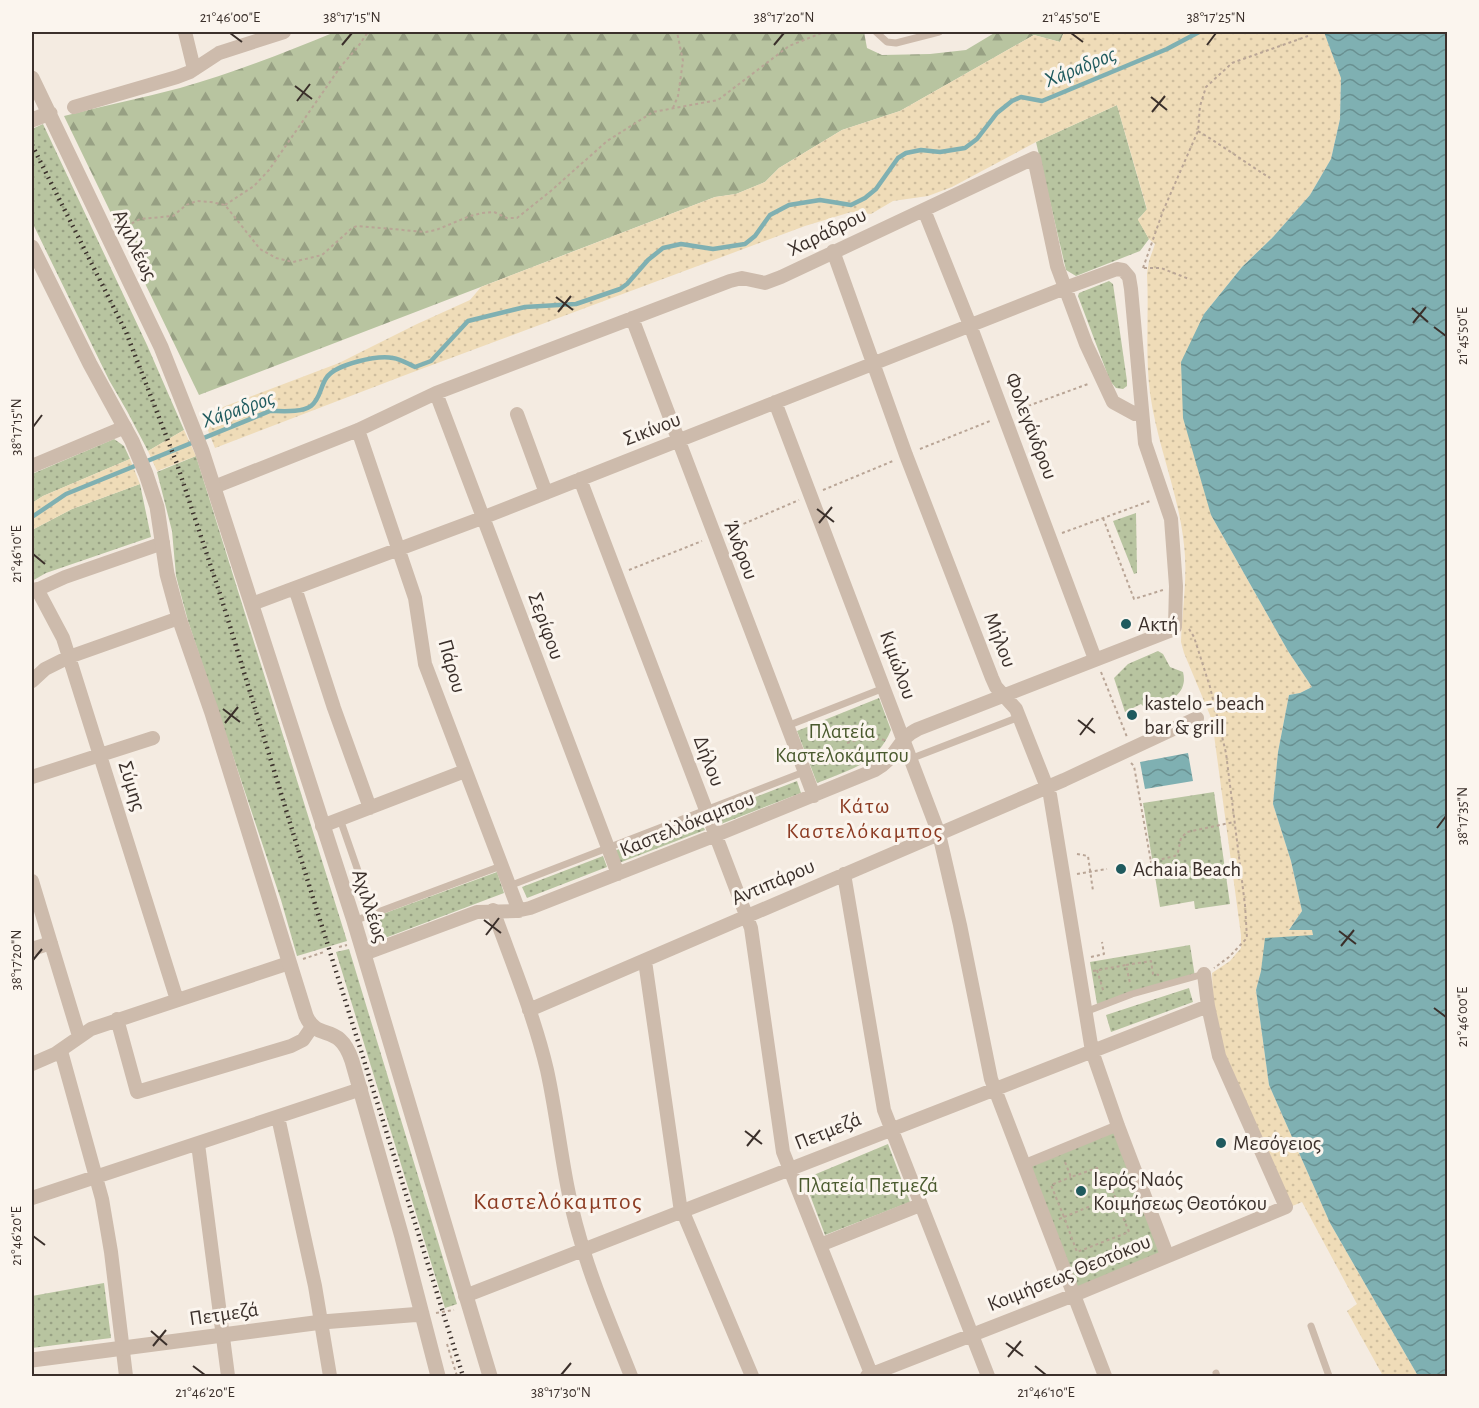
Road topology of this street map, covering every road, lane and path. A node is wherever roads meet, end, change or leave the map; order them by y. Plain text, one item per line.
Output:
1 (184, 32) edge
2 (284, 32) edge
3 (368, 32) edge
4 (677, 32) edge
5 (824, 32) edge
6 (876, 32) edge
7 (939, 32) edge
8 (1308, 36) dead end
9 (194, 69) junction
10 (32, 78) edge
11 (74, 107) dead end
12 (674, 108) junction
13 (50, 113) junction
14 (32, 120) edge
15 (1198, 131) junction
16 (1270, 178) dead end
17 (225, 205) junction
18 (924, 210) junction
19 (108, 236) junction
20 (32, 247) edge
21 (833, 251) junction
22 (1143, 268) junction
23 (38, 273) edge
24 (1127, 273) junction
25 (1189, 279) dead end
26 (1065, 288) junction
27 (632, 318) junction
28 (970, 325) junction
29 (872, 363) junction
30 (1101, 379) junction
31 (436, 393) junction
32 (775, 402) junction
33 (517, 414) dead end
34 (1135, 414) dead end
35 (1004, 415) junction
36 (125, 427) junction
37 (358, 430) junction
38 (678, 441) junction
39 (906, 455) junction
40 (32, 463) edge
41 (579, 479) junction
42 (214, 487) junction
43 (546, 493) junction
44 (811, 495) junction
45 (1164, 497) junction
46 (482, 518) junction
47 (1103, 518) junction
48 (714, 536) junction
49 (1050, 537) junction
50 (163, 543) junction
51 (399, 548) junction
52 (615, 576) junction
53 (1176, 586) junction
54 (295, 588) junction
55 (34, 591) edge
56 (252, 604) junction
57 (1175, 613) junction
58 (179, 618) junction
59 (69, 657) junction
60 (1095, 659) junction
61 (32, 681) edge
62 (884, 688) junction
63 (1004, 695) junction
64 (1019, 717) junction
65 (1197, 718) dead end
66 (787, 726) junction
67 (153, 738) dead end
68 (885, 740) dead end
69 (903, 740) junction
70 (847, 743) dead end
71 (1128, 751) junction
72 (100, 755) junction
73 (894, 756) junction
74 (913, 764) junction
75 (465, 771) junction
76 (804, 772) junction
77 (32, 777) edge
78 (1047, 787) junction
79 (814, 796) junction
80 (370, 808) junction
81 (706, 810) junction
82 (340, 819) junction
83 (1234, 822) junction
84 (322, 826) junction
85 (939, 834) junction
86 (716, 836) junction
87 (608, 847) junction
88 (1077, 854) dead end
89 (501, 866) junction
90 (1107, 869) dead end
91 (1090, 872) junction
92 (618, 873) junction
93 (844, 874) junction
94 (32, 881) edge
95 (509, 886) junction
96 (1093, 891) dead end
97 (493, 910) junction
98 (519, 911) junction
99 (373, 914) junction
100 (747, 915) junction
101 (354, 921) junction
102 (1102, 942) dead end
103 (51, 943) junction
104 (32, 949) edge
105 (324, 952) dead end
106 (364, 954) junction
107 (1077, 959) junction
108 (645, 961) junction
109 (289, 963) junction
110 (1126, 965) junction
111 (1097, 970) junction
112 (1091, 971) dead end
113 (1204, 974) junction
114 (1160, 982) dead end
115 (1131, 990) dead end
116 (1105, 997) dead end
117 (177, 1000) junction
118 (1208, 1006) junction
119 (529, 1010) junction
120 (1086, 1012) junction
121 (117, 1019) junction
122 (312, 1027) junction
123 (79, 1036) junction
124 (61, 1051) junction
125 (1092, 1051) junction
126 (32, 1064) edge
127 (361, 1089) junction
128 (994, 1089) junction
129 (278, 1117) junction
130 (1118, 1126) junction
131 (890, 1129) junction
132 (198, 1144) junction
133 (1060, 1150) junction
134 (1023, 1165) junction
135 (1128, 1169) dead end
136 (790, 1170) junction
137 (98, 1177) junction
138 (1071, 1177) junction
139 (1108, 1179) junction
140 (1103, 1182) junction
141 (1099, 1184) dead end
142 (1115, 1196) junction
143 (32, 1198) edge
144 (920, 1205) junction
145 (682, 1212) junction
146 (1064, 1216) junction
147 (820, 1245) junction
148 (583, 1251) junction
149 (1167, 1256) junction
150 (1074, 1295) junction
151 (466, 1300) junction
152 (422, 1314) junction
153 (322, 1322) junction
154 (1311, 1326) dead end
155 (222, 1335) junction
156 (971, 1335) junction
157 (122, 1348) junction
158 (32, 1360) edge
159 (870, 1376) edge
160 (126, 1377) edge
161 (228, 1377) edge
162 (330, 1377) edge
163 (438, 1377) edge
164 (490, 1377) edge
165 (631, 1377) edge
166 (752, 1377) edge
167 (987, 1377) edge
168 (1105, 1377) edge
169 (1329, 1377) edge

1 - 9 street
2 - 9 street
3 - 17 path
4 - 12 path
5 - 12 path
6 - 7 lane
8 - 15 path
9 - 11 street
10 - 13 street, Αχιλλέως
12 - 17 path
13 - 14 street
13 - 19 street, Αχιλλέως
15 - 16 path
15 - 22 path
17 - 19 path
18 - 21 street, Χαράδρου
18 - 26 street, Χαράδρου
18 - 28 street, Φολεγάνδρου
19 - 42 street, Αχιλλέως
20 - 23 street
21 - 27 street, Χαράδρου
21 - 29 street, Μήλου
22 - 24 path
22 - 25 path
23 - 36 street
24 - 26 street, Σικίνου
24 - 45 street
26 - 28 street, Σικίνου
26 - 30 street
27 - 31 street, Χαράδρου
27 - 38 street, Άνδρου
28 - 29 street, Σικίνου
28 - 35 street, Φολεγάνδρου
29 - 32 street, Σικίνου
29 - 39 street, Μήλου
30 - 34 street
30 - 35 path
31 - 37 street, Χαράδρου
31 - 46 street, Σερίφου
32 - 38 street, Σικίνου
32 - 44 street, Κιμώλου
33 - 43 street
35 - 39 path
35 - 49 street, Φολεγάνδρου
36 - 40 street
36 - 50 street
37 - 42 street, Χαράδρου
37 - 51 street, Πάρου
38 - 41 street, Σικίνου
38 - 48 street, Άνδρου
39 - 44 path
39 - 63 street, Μήλου
41 - 43 street, Σικίνου
41 - 52 street, Δήλου
42 - 56 street, Αχιλλέως
43 - 46 street, Σικίνου
44 - 48 path
44 - 62 street, Κιμώλου
45 - 47 path
45 - 53 street
46 - 51 street, Σικίνου
46 - 87 street, Σερίφου
47 - 49 path
47 - 53 path
48 - 52 path
48 - 66 street, Άνδρου
49 - 60 street, Φολεγάνδρου
50 - 55 street
50 - 58 street
51 - 54 street, Σικίνου
51 - 75 street, Πάρου
52 - 81 street, Δήλου
53 - 57 street
54 - 56 street, Σικίνου
54 - 80 street
55 - 59 street, Σύμης
56 - 84 street, Αχιλλέως
57 - 60 street, Καστελλόκαμπου
57 - 83 path
58 - 59 street
58 - 109 street
59 - 61 street
59 - 72 street, Σύμης
60 - 63 street, Καστελλόκαμπου
60 - 71 path
62 - 66 lane
62 - 69 street, Κιμώλου
63 - 64 street, Μήλου
63 - 69 street, Καστελλόκαμπου
64 - 74 lane
64 - 78 street, Μήλου
65 - 71 street, Αντιπάρου
66 - 76 street, Άνδρου
67 - 72 street
68 - 70 path
69 - 73 street, Καστελλόκαμπου
69 - 74 street, Κιμώλου
71 - 78 street, Αντιπάρου
71 - 83 path
72 - 77 street
72 - 117 street, Σύμης
73 - 74 street
73 - 79 street, Καστελλόκαμπου
74 - 85 street, Κιμώλου
75 - 80 street
75 - 89 street, Πάρου
76 - 79 street, Άνδρου
76 - 81 lane
78 - 85 street, Αντιπάρου
78 - 107 street, Μήλου
79 - 86 street, Καστελλόκαμπου
80 - 82 street
81 - 86 street, Δήλου
81 - 87 lane
82 - 84 street
82 - 99 lane
83 - 113 path
84 - 101 street, Αχιλλέως
85 - 93 street, Αντιπάρου
85 - 128 street, Κιμώλου
86 - 92 street, Καστελλόκαμπου
86 - 100 street, Δήλου
87 - 92 street, Σερίφου
87 - 95 lane
88 - 91 path
89 - 95 street, Πάρου
89 - 99 lane
90 - 91 path
91 - 96 path
92 - 98 street, Καστελλόκαμπου
93 - 100 street, Αντιπάρου
93 - 131 street
94 - 103 street
95 - 98 street, Πάρου
97 - 98 street, Καστελλόκαμπου
97 - 106 street, Καστελλόκαμπου
97 - 119 street
99 - 101 lane
100 - 108 street, Αντιπάρου
100 - 136 street, Δήλου
101 - 106 street, Αχιλλέως
102 - 107 path
103 - 104 street
103 - 123 street
105 - 109 path
106 - 151 street, Αχιλλέως
107 - 120 street, Μήλου
108 - 119 street, Αντιπάρου
108 - 145 street
109 - 117 street
109 - 122 street
110 - 111 path
110 - 114 path
110 - 115 path
111 - 112 path
111 - 116 path
113 - 118 street
113 - 120 lane
117 - 121 street
118 - 125 street, Πετμεζά
118 - 149 street, Κοιμήσεως Θεοτόκου
119 - 148 street
120 - 125 street, Μήλου
121 - 122 street
121 - 123 street
122 - 127 street
123 - 124 street
124 - 126 street
124 - 137 street
125 - 128 street, Πετμεζά
125 - 130 street, Μήλου
127 - 129 street
127 - 152 street
128 - 131 street, Πετμεζά
128 - 134 street, Κιμώλου
129 - 132 street
129 - 153 street
130 - 133 street
130 - 149 street, Μήλου
131 - 136 street, Πετμεζά
131 - 144 street
132 - 137 street
132 - 155 street
133 - 134 street
133 - 138 path
134 - 150 street, Κιμώλου
135 - 139 path
136 - 145 street, Πετμεζά
136 - 147 street, Δήλου
137 - 143 street
137 - 157 street
138 - 140 path
138 - 146 path
139 - 140 path
139 - 142 path
140 - 141 path
142 - 146 path
142 - 146 path
144 - 147 street
144 - 156 street
145 - 148 street, Πετμεζά
145 - 166 street
147 - 159 street, Δήλου
148 - 151 street, Πετμεζά
148 - 165 street
149 - 150 street, Κοιμήσεως Θεοτόκου
150 - 156 street, Κοιμήσεως Θεοτόκου
150 - 168 street, Κιμώλου
151 - 152 path
151 - 164 street, Αχιλλέως
152 - 153 street, Πετμεζά
152 - 163 street
153 - 155 street, Πετμεζά
153 - 162 street
154 - 169 lane
155 - 157 street, Πετμεζά
155 - 161 street
156 - 159 street, Κοιμήσεως Θεοτόκου
156 - 167 street
157 - 158 street, Πετμεζά
157 - 160 street

